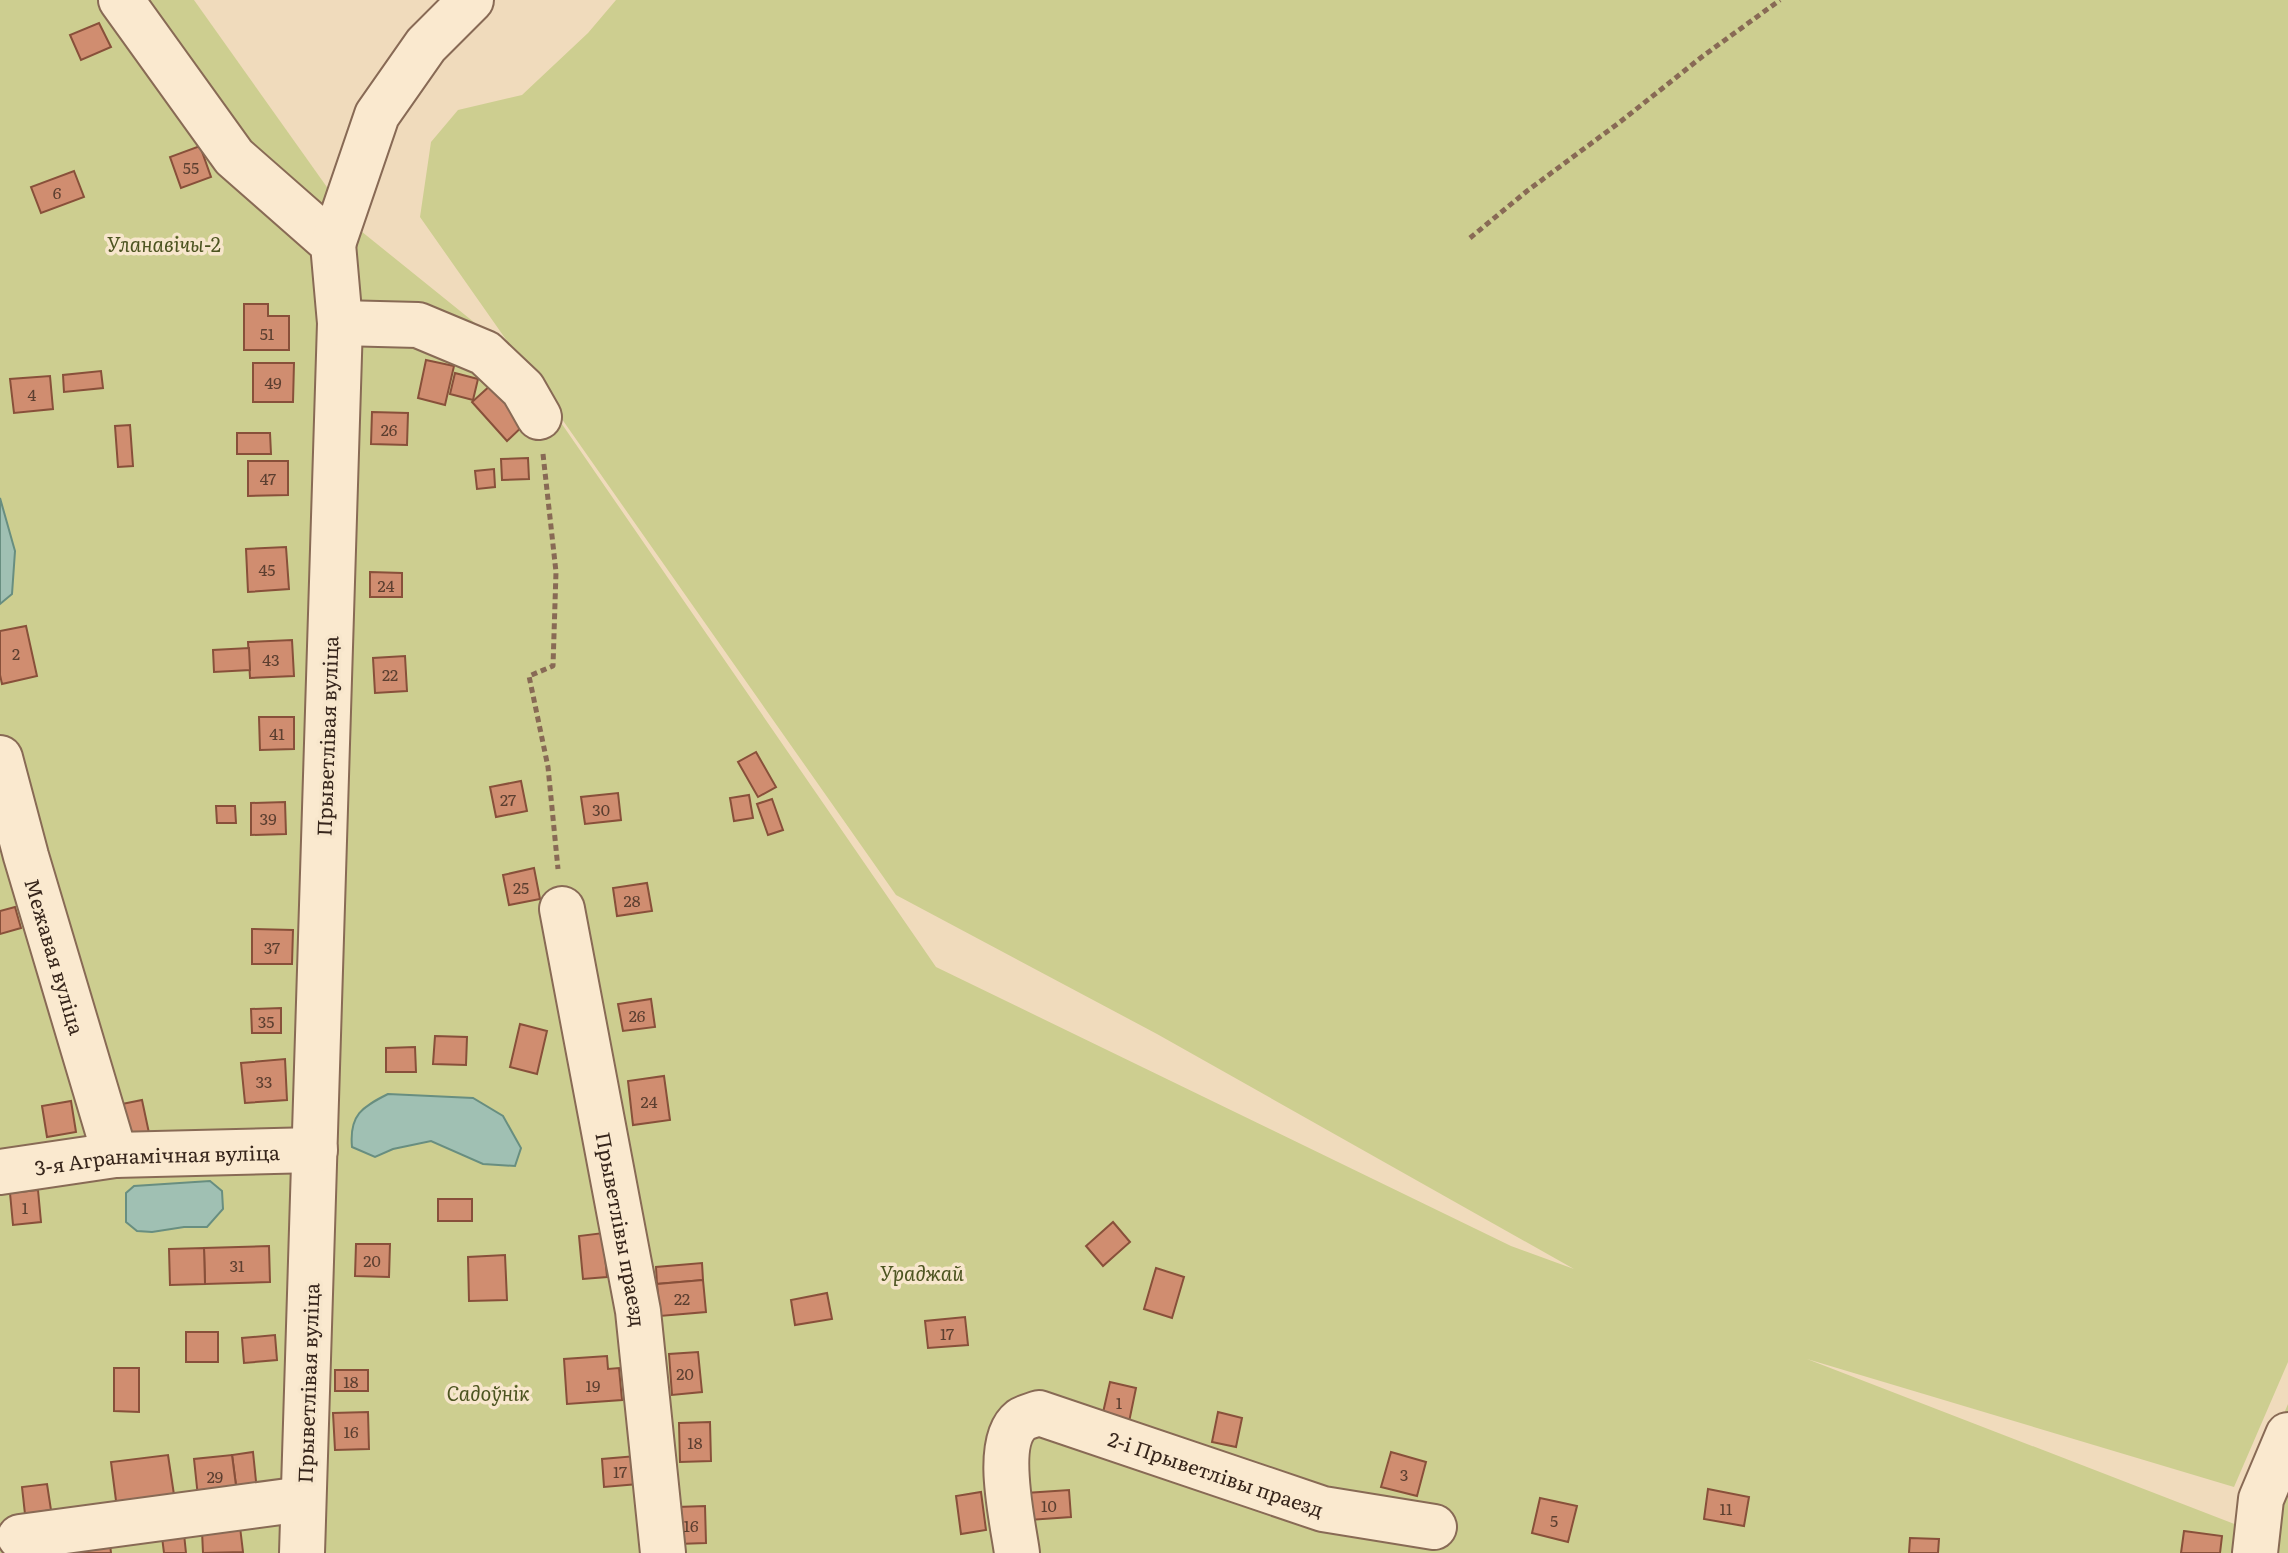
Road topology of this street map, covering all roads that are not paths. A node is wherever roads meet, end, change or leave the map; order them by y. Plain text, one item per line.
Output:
1 (121, 0) edge
2 (471, 0) edge
3 (333, 244) junction
4 (340, 323) junction
5 (539, 417) road end
6 (0, 758) edge
7 (562, 909) road end
8 (315, 1150) junction
9 (115, 1155) junction
10 (0, 1172) edge
11 (2288, 1435) edge
12 (303, 1499) junction
13 (2275, 1500) edge
14 (1434, 1527) dead end
15 (20, 1537) dead end
16 (302, 1553) edge
17 (663, 1553) edge
18 (1017, 1553) edge
19 (2255, 1553) edge

1 - 3 street
2 - 3 street
3 - 4 street, Прыветлівая вуліца
4 - 5 street
4 - 8 street, Прыветлівая вуліца
6 - 9 street, Межавая вуліца
7 - 17 street, Прыветлівы праезд
8 - 9 street, 3-я Агранамічная вуліца
8 - 12 street, Прыветлівая вуліца
9 - 10 street, 3-я Агранамічная вуліца
11 - 13 street
12 - 15 street
12 - 16 street, Прыветлівая вуліца
13 - 19 street
14 - 18 street, 2-і Прыветлівы праезд

